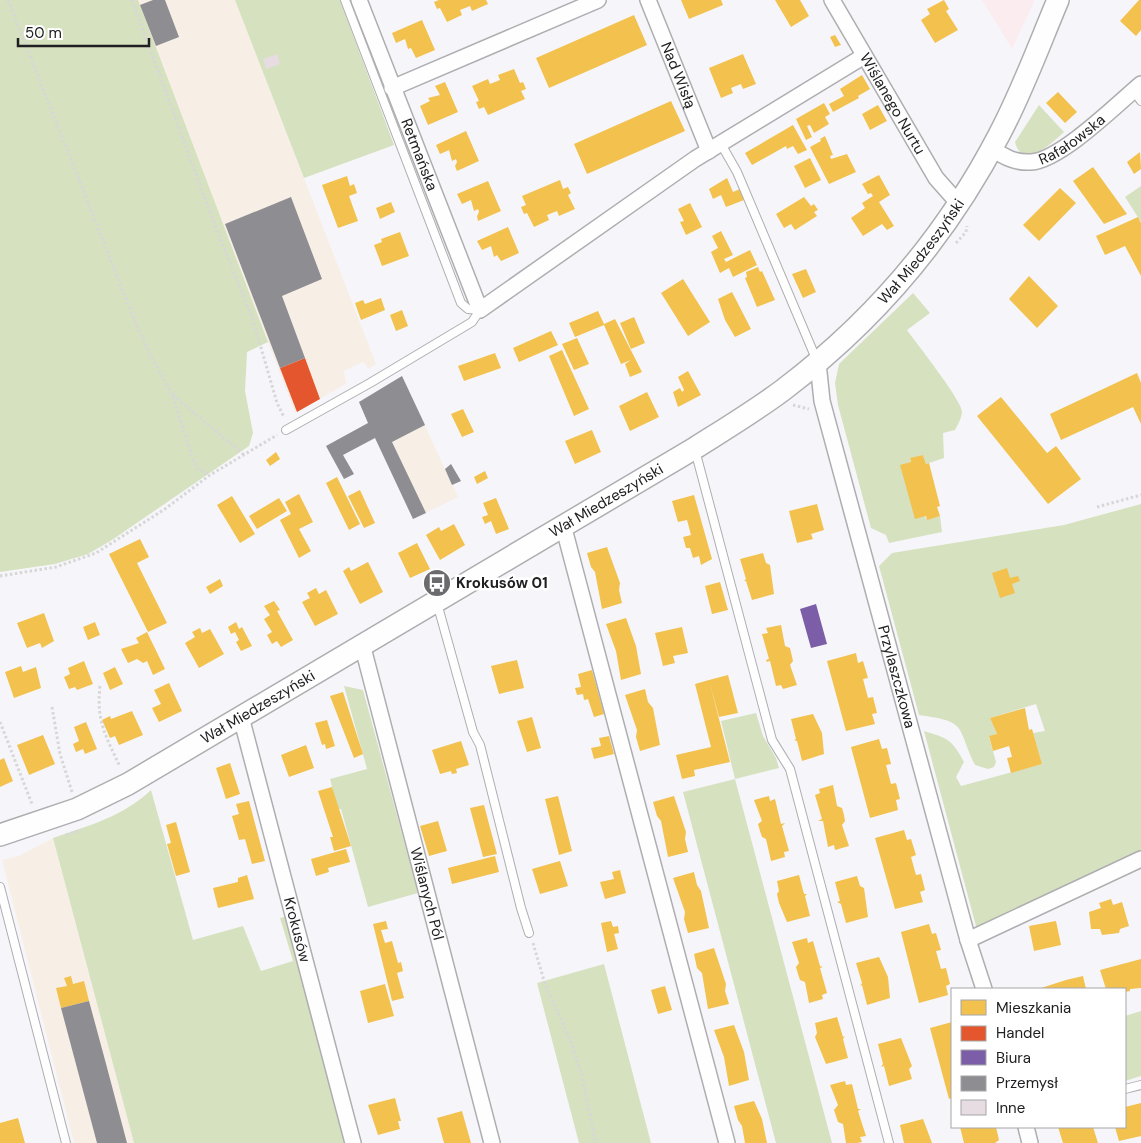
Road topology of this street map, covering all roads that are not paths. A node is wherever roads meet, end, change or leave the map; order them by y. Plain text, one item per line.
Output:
1 (345, 0) edge
2 (359, 0) edge
3 (598, 0) edge
4 (648, 0) edge
5 (832, 0) edge
6 (1058, 0) edge
7 (864, 56) junction
8 (392, 88) junction
9 (1138, 92) edge
10 (715, 147) junction
11 (992, 149) junction
12 (959, 204) junction
13 (480, 310) junction
14 (818, 363) junction
15 (290, 428) road end
16 (695, 448) junction
17 (563, 526) junction
18 (436, 601) junction
19 (362, 644) junction
20 (241, 717) junction
21 (0, 835) edge
22 (1141, 859) edge
23 (0, 887) edge
24 (529, 933) road end
25 (968, 940) junction
26 (984, 988) edge
27 (1141, 1084) edge
28 (1126, 1089) edge
29 (1026, 1128) edge
30 (66, 1143) edge
31 (353, 1143) edge
32 (492, 1143) edge
33 (728, 1143) edge
34 (889, 1143) edge
35 (1030, 1143) edge

1 - 13 lane
2 - 8 street, Retmańska
3 - 8 street
4 - 10 street, Nad Wisłą
5 - 7 street, Wiślanego Nurtu
6 - 11 main road, Wał Miedzeszyński
7 - 10 street
7 - 12 street, Wiślanego Nurtu
8 - 13 street, Retmańska
9 - 11 street, Rafałowska
10 - 13 street
10 - 14 lane
11 - 12 main road, Wał Miedzeszyński
12 - 14 main road, Wał Miedzeszyński
13 - 15 lane
14 - 16 main road, Wał Miedzeszyński
14 - 25 street, Przylaszczkowa
16 - 17 main road, Wał Miedzeszyński
16 - 34 lane
17 - 18 main road, Wał Miedzeszyński
17 - 33 street
18 - 19 main road, Wał Miedzeszyński
18 - 24 lane
19 - 20 main road, Wał Miedzeszyński
19 - 32 street, Wiślanych Pól
20 - 21 main road, Wał Miedzeszyński
20 - 31 street, Krokusów
22 - 25 street
23 - 30 lane
25 - 26 street, Przylaszczkowa
27 - 28 lane
29 - 35 street

